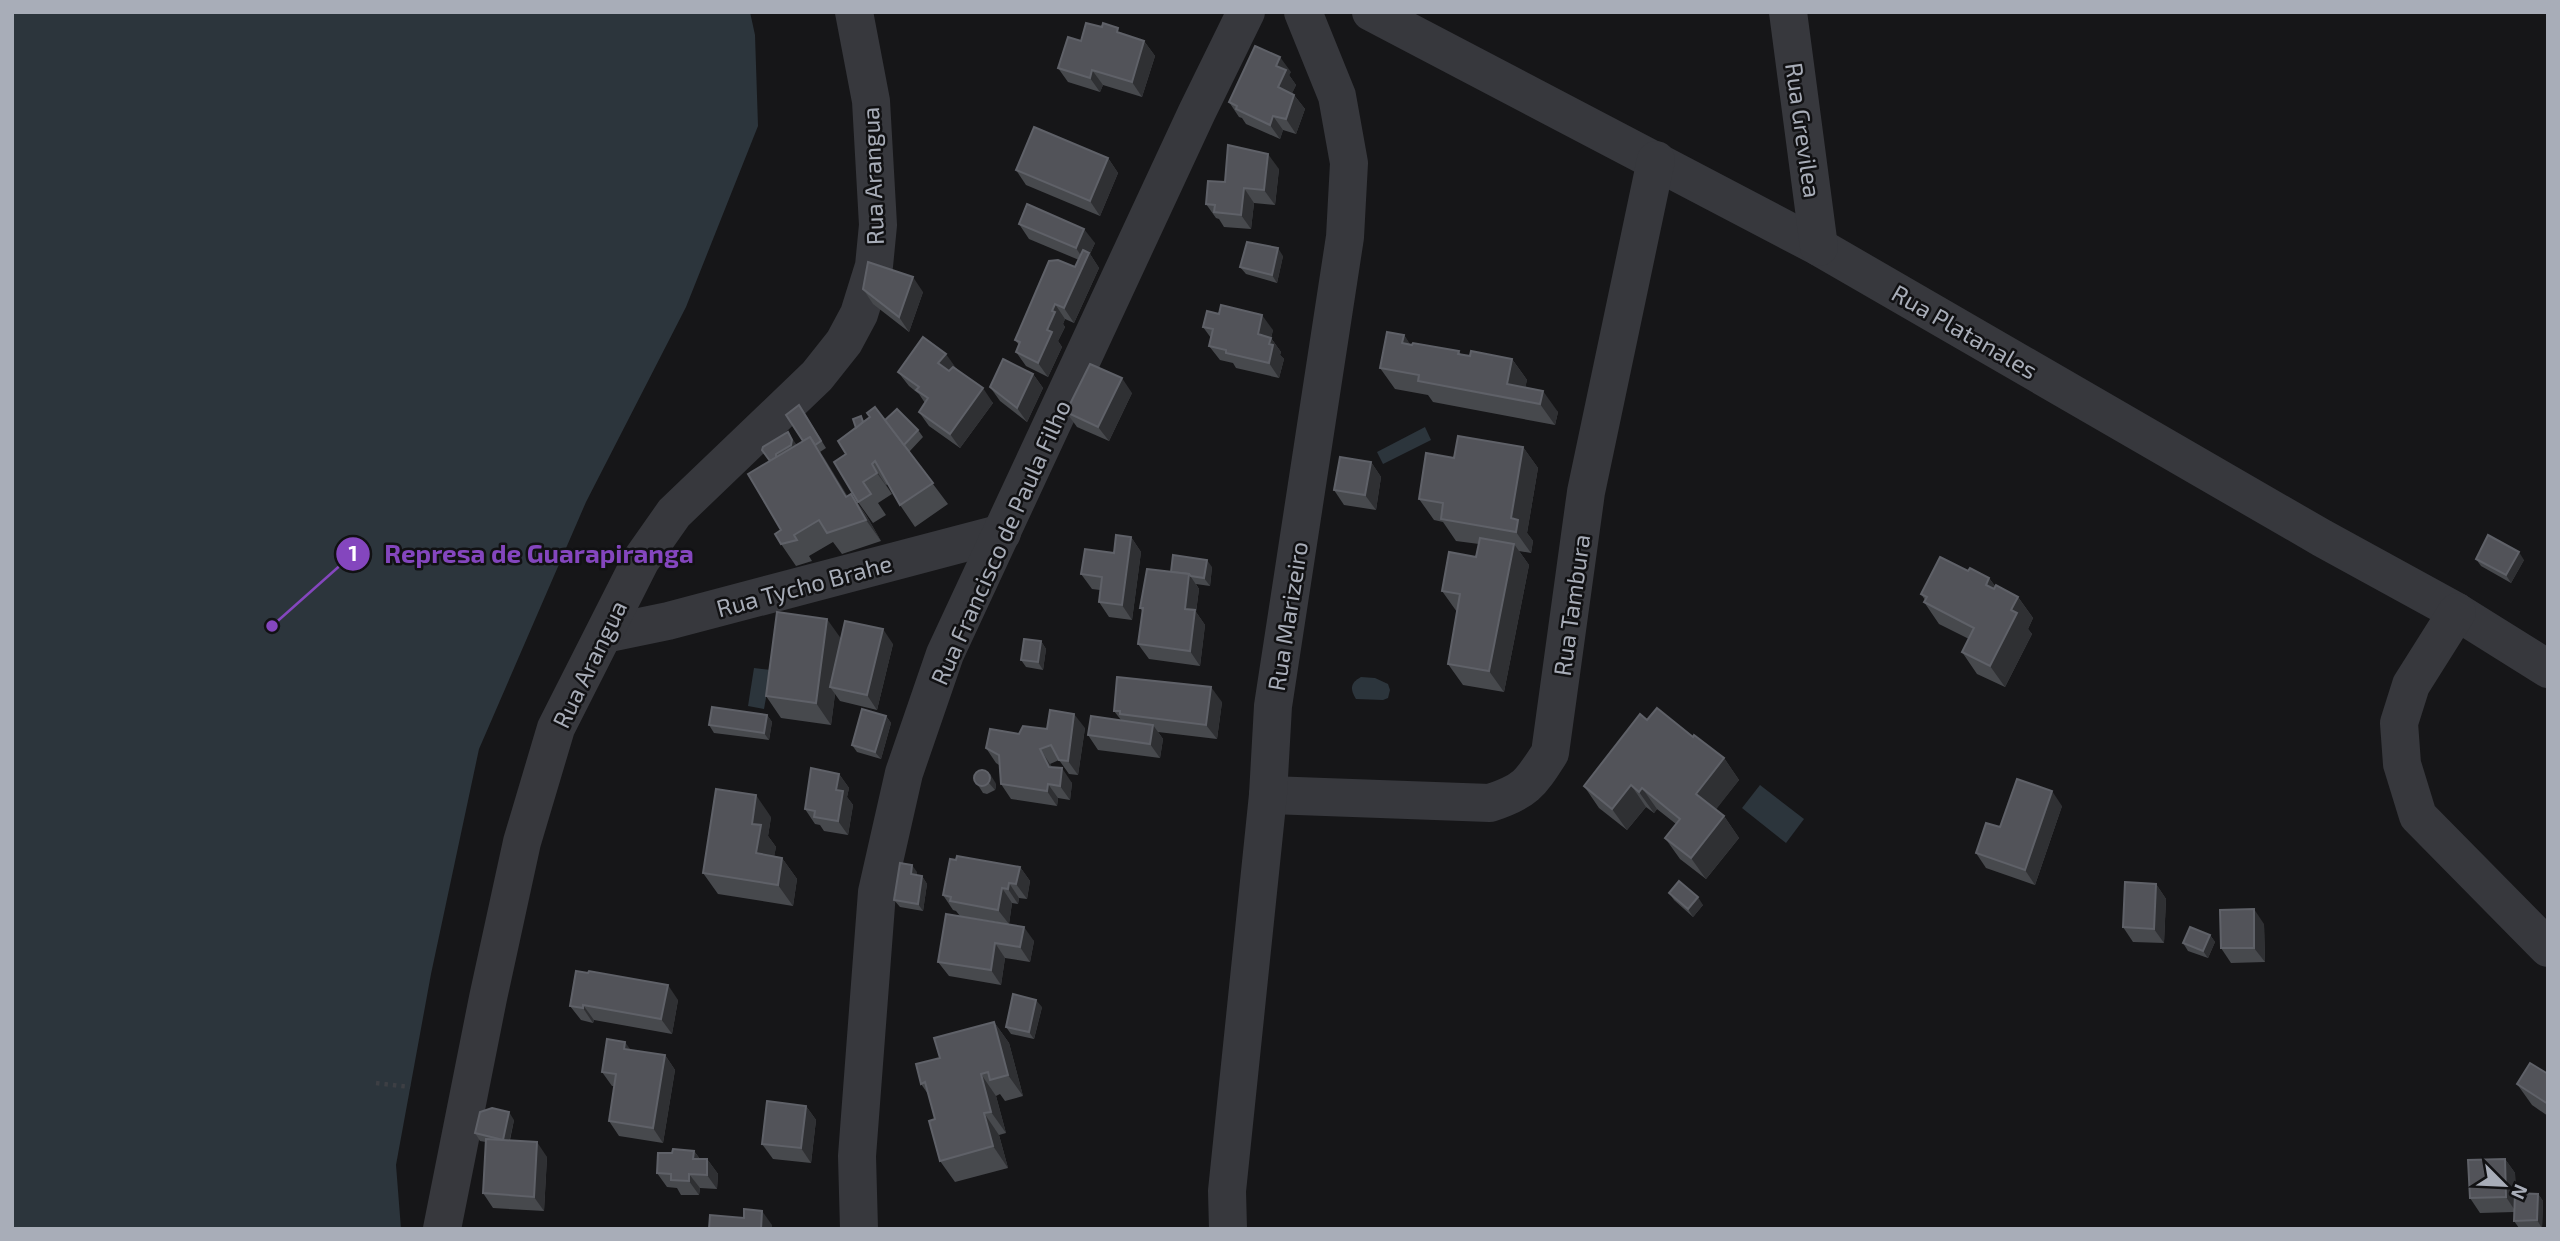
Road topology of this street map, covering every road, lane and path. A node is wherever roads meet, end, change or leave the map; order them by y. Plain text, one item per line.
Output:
1 (854, 12) edge
2 (1246, 12) edge
3 (1303, 12) edge
4 (1371, 12) edge
5 (1788, 12) edge
6 (1656, 160) junction
7 (1819, 247) junction
8 (1002, 533) junction
9 (2457, 612) junction
10 (605, 634) junction
11 (2548, 669) edge
12 (1268, 796) junction
13 (2548, 948) edge
14 (376, 1083) dead end
15 (410, 1087) dead end
16 (442, 1229) edge
17 (859, 1229) edge
18 (1228, 1229) edge

1 - 10 street, Rua Arangua
2 - 8 street, Rua Francisco de Paula Filho
3 - 12 street, Rua Marizeiro
4 - 6 street, Rua Platanales
5 - 7 street, Rua Grevilea
6 - 7 street, Rua Platanales
6 - 12 street, Rua Tambura
7 - 9 street, Rua Platanales
8 - 10 street, Rua Tycho Brahe
8 - 17 street, Rua Francisco de Paula Filho
9 - 11 street, Rua Platanales
9 - 13 street
10 - 16 street, Rua Arangua
12 - 18 street, Rua Marizeiro
14 - 15 path

